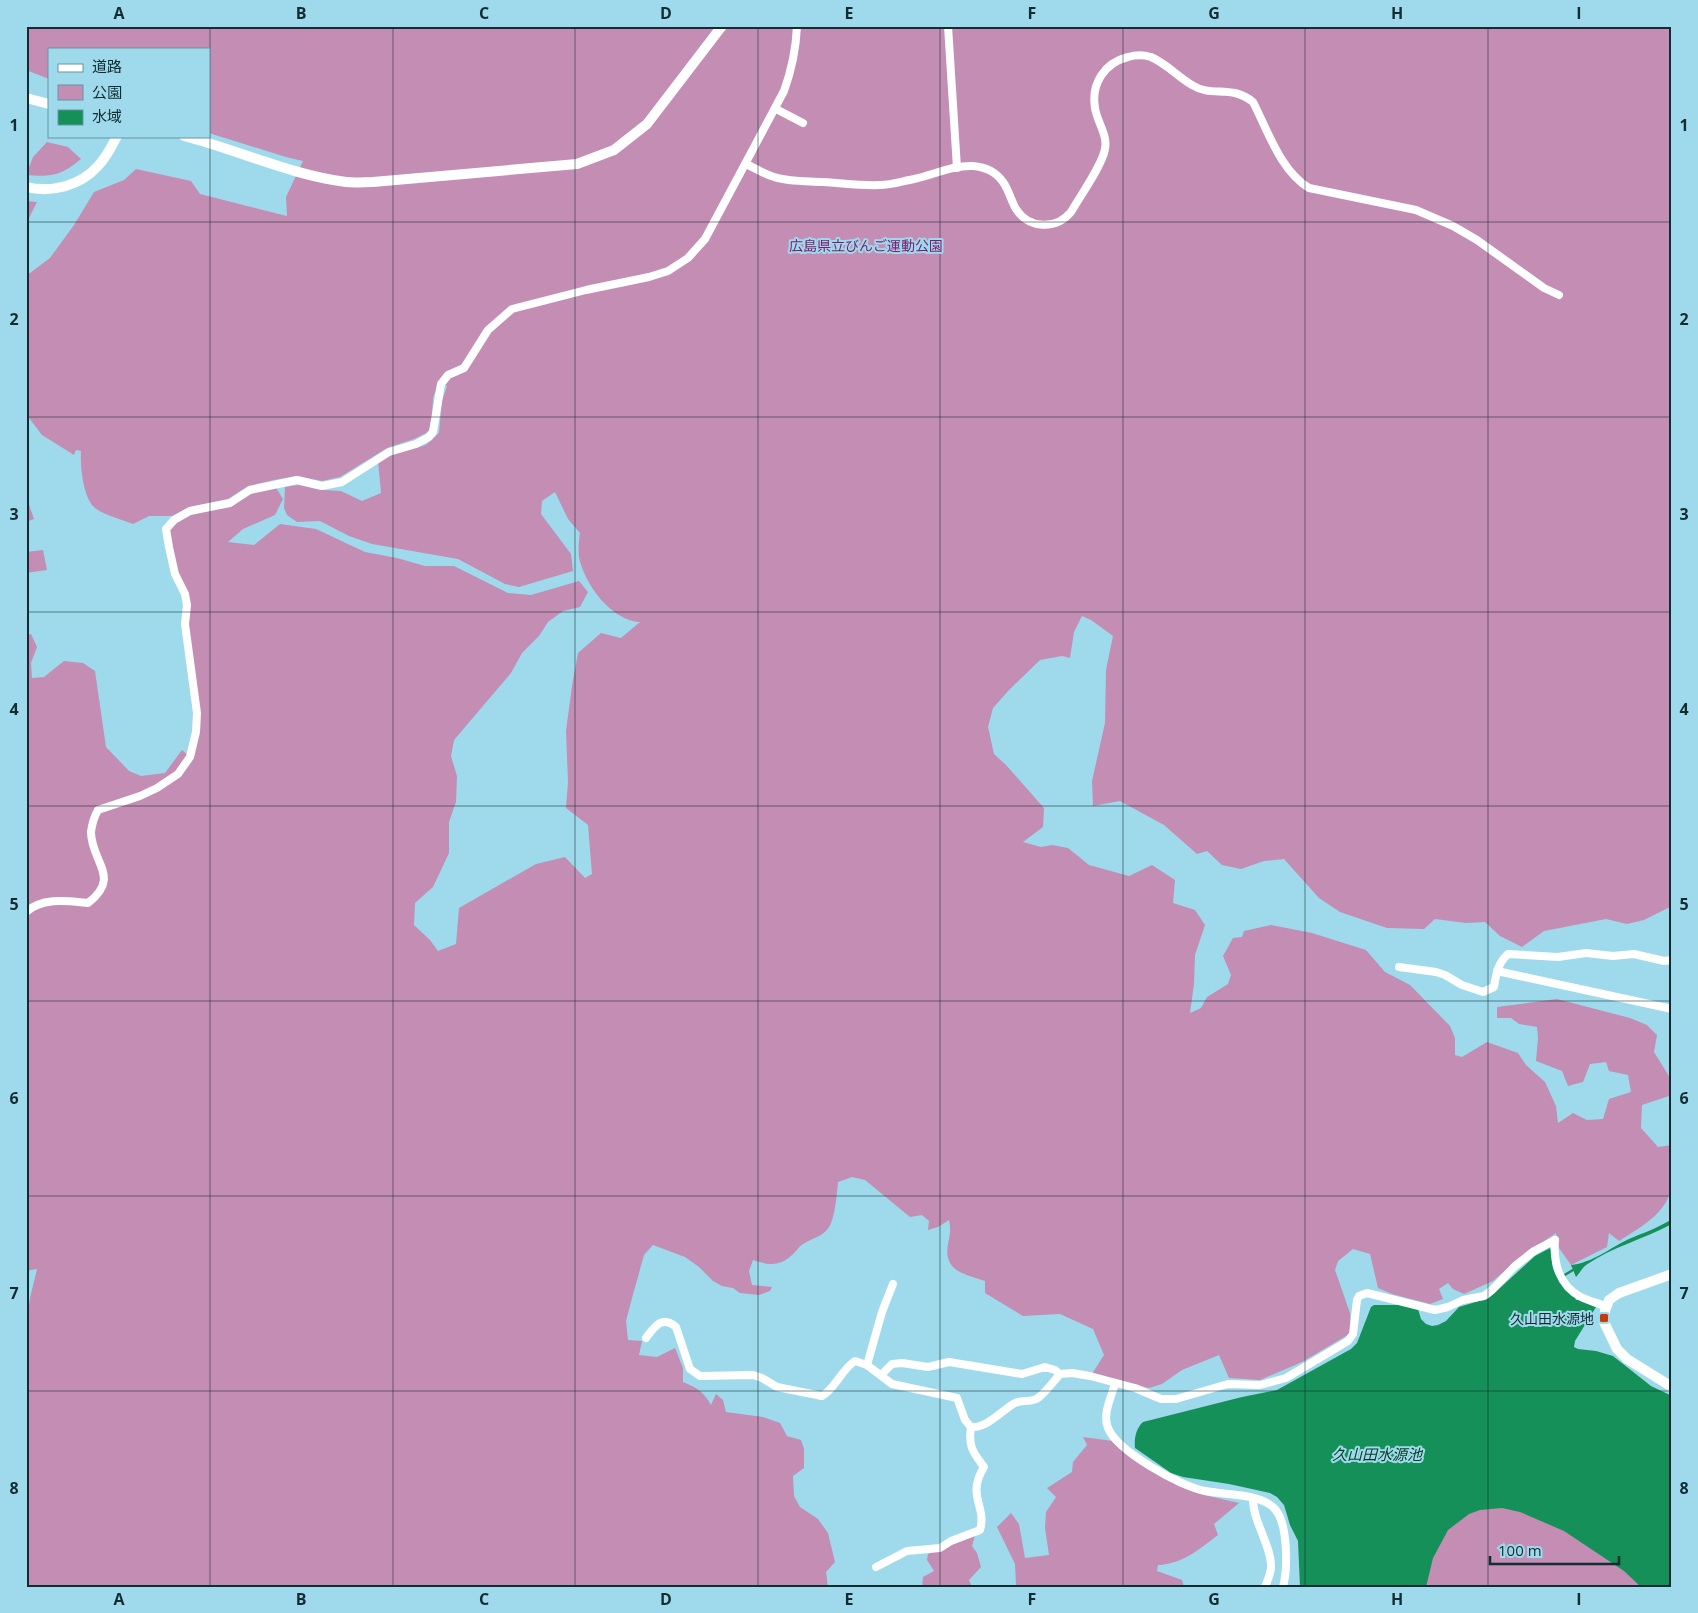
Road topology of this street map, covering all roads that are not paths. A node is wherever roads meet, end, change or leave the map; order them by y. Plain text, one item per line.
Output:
1 (722, 26) edge
2 (797, 26) edge
3 (948, 26) edge
4 (26, 98) edge
5 (48, 104) edge
6 (776, 109) junction
7 (804, 123) dead end
8 (117, 138) edge
9 (192, 138) edge
10 (746, 164) junction
11 (957, 168) junction
12 (26, 187) edge
13 (1559, 295) dead end
14 (26, 912) edge
15 (1672, 960) edge
16 (1399, 967) dead end
17 (1496, 971) junction
18 (1672, 1008) edge
19 (1672, 1274) edge
20 (893, 1284) dead end
21 (1603, 1305) junction
22 (646, 1338) dead end
23 (867, 1366) junction
24 (881, 1374) junction
25 (1060, 1374) junction
26 (1115, 1383) junction
27 (1672, 1387) edge
28 (971, 1427) junction
29 (1253, 1498) junction
30 (876, 1567) dead end
31 (1265, 1587) edge
32 (1283, 1587) edge

1 - 9 street
2 - 6 street
3 - 11 street
4 - 5 street
6 - 7 street
6 - 10 street
8 - 12 street
10 - 11 street
10 - 14 street
11 - 13 street
15 - 17 street
16 - 17 street
17 - 18 street
19 - 21 street
20 - 23 street
21 - 26 street
21 - 27 street
22 - 23 street
23 - 24 street
24 - 25 street
24 - 28 street
25 - 26 street
25 - 28 street
26 - 29 street
28 - 30 street
29 - 31 street
29 - 32 street

